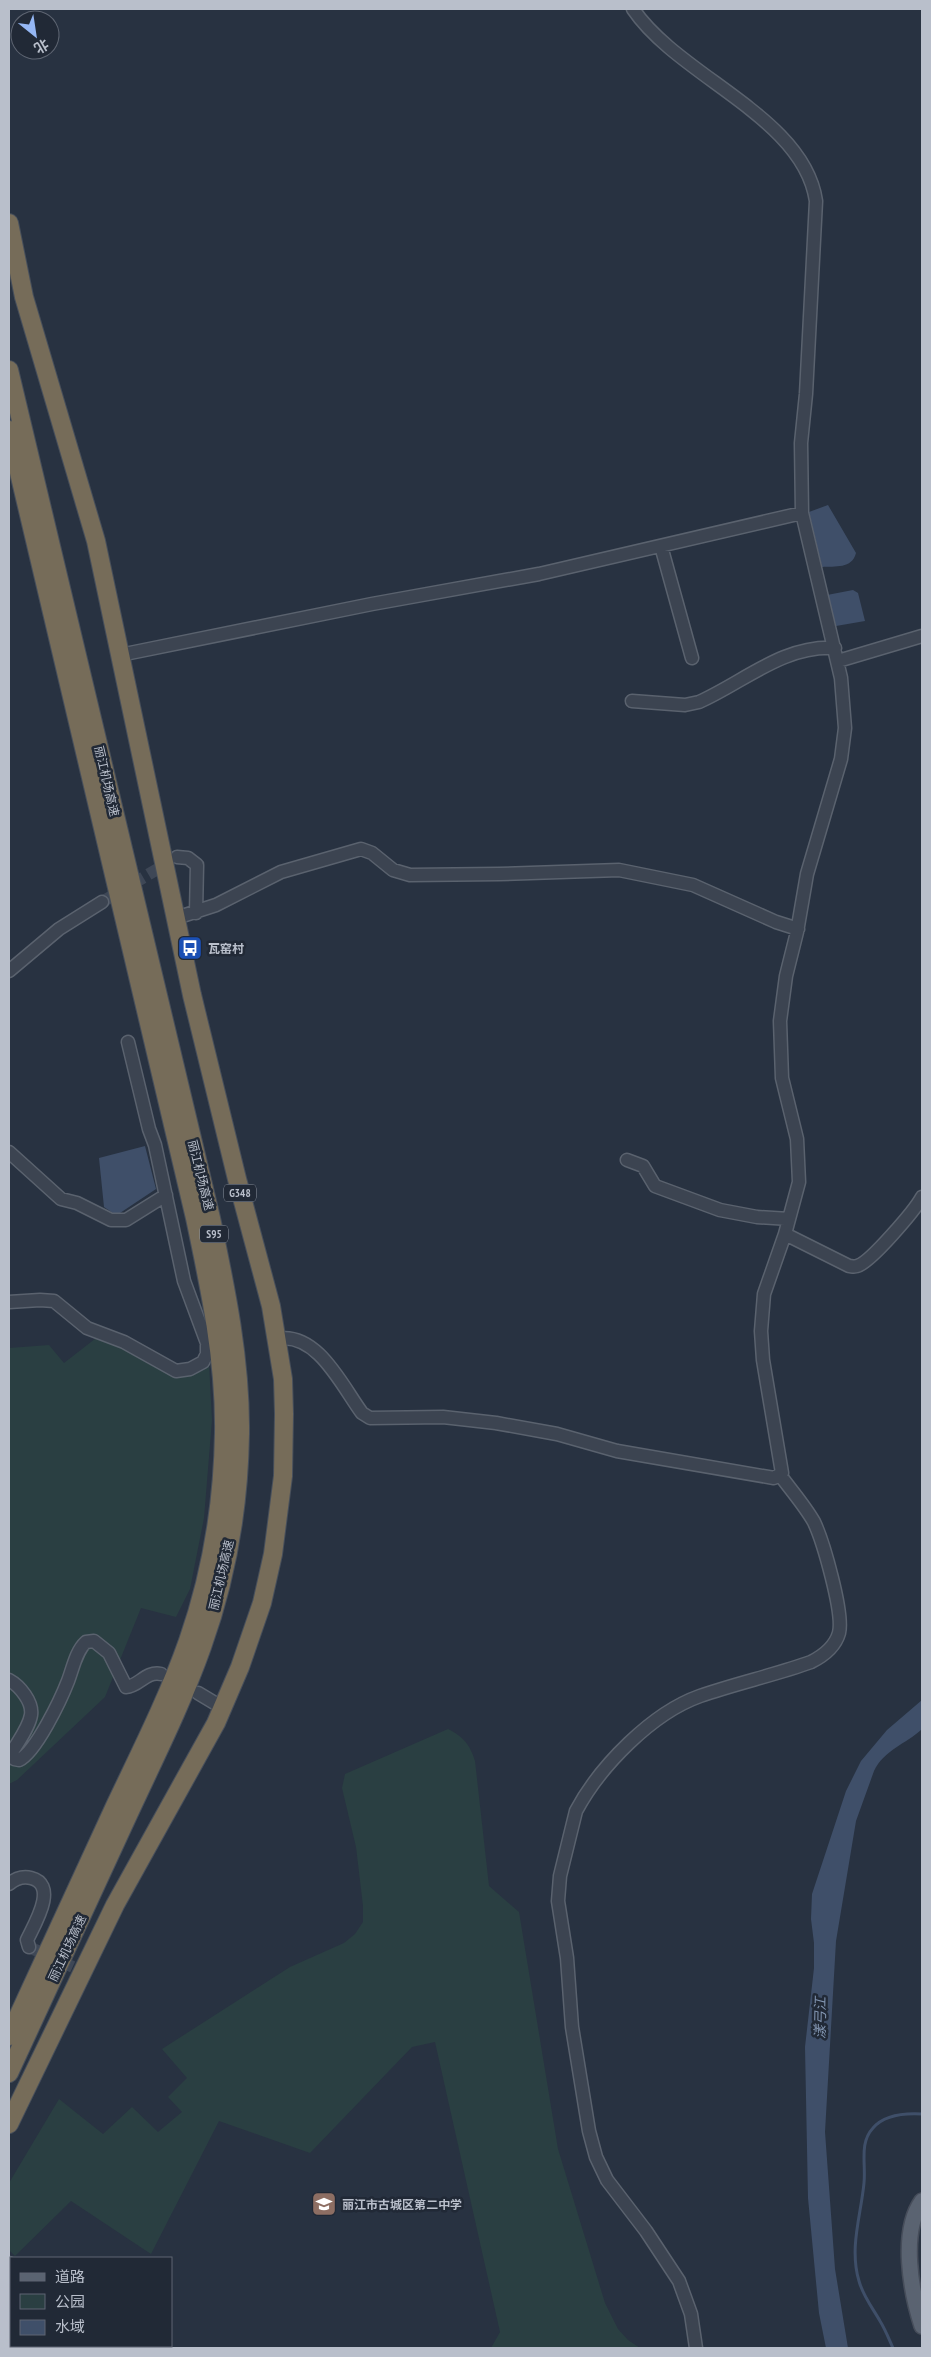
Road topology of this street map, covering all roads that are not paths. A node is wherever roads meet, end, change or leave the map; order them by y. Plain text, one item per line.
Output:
1 (633, 9) edge
2 (9, 222) edge
3 (9, 370) edge
4 (9, 430) edge
5 (802, 513) junction
6 (661, 546) junction
7 (922, 636) edge
8 (834, 648) junction
9 (120, 656) junction
10 (692, 658) dead end
11 (838, 662) junction
12 (632, 701) dead end
13 (177, 857) dead end
14 (102, 902) tunnel mouth
15 (196, 913) junction
16 (176, 918) junction
17 (798, 929) junction
18 (9, 971) edge
19 (128, 1042) dead end
20 (9, 1152) edge
21 (628, 1160) dead end
22 (166, 1195) junction
23 (922, 1197) edge
24 (789, 1219) junction
25 (785, 1234) junction
26 (9, 1302) edge
27 (278, 1339) junction
28 (780, 1475) junction
29 (161, 1674) dead end
30 (9, 1680) edge
31 (198, 1693) dead end
32 (222, 1708) junction
33 (9, 1884) edge
34 (29, 1947) dead end
35 (9, 2036) edge
36 (9, 2074) edge
37 (9, 2124) edge
38 (922, 2201) edge
39 (922, 2326) edge
40 (696, 2348) edge

1 - 5 street
2 - 9 highway, G348
3 - 36 highway, 丽江机场高速 / S95
4 - 35 highway, 丽江机场高速 / S95
5 - 6 street
5 - 8 street
6 - 9 street
6 - 10 street
7 - 11 street
8 - 11 street
8 - 12 street
9 - 16 highway, G348
11 - 17 street
13 - 15 street
14 - 18 street
15 - 16 street
15 - 17 street
16 - 27 highway, G348
17 - 24 street
19 - 22 street
20 - 22 street
21 - 24 street
22 - 26 street
23 - 25 street
24 - 25 street
25 - 28 street
27 - 28 street
27 - 32 highway, G348
28 - 40 street
29 - 30 street
31 - 32 street
32 - 37 highway, G348
33 - 34 street
38 - 39 main road

